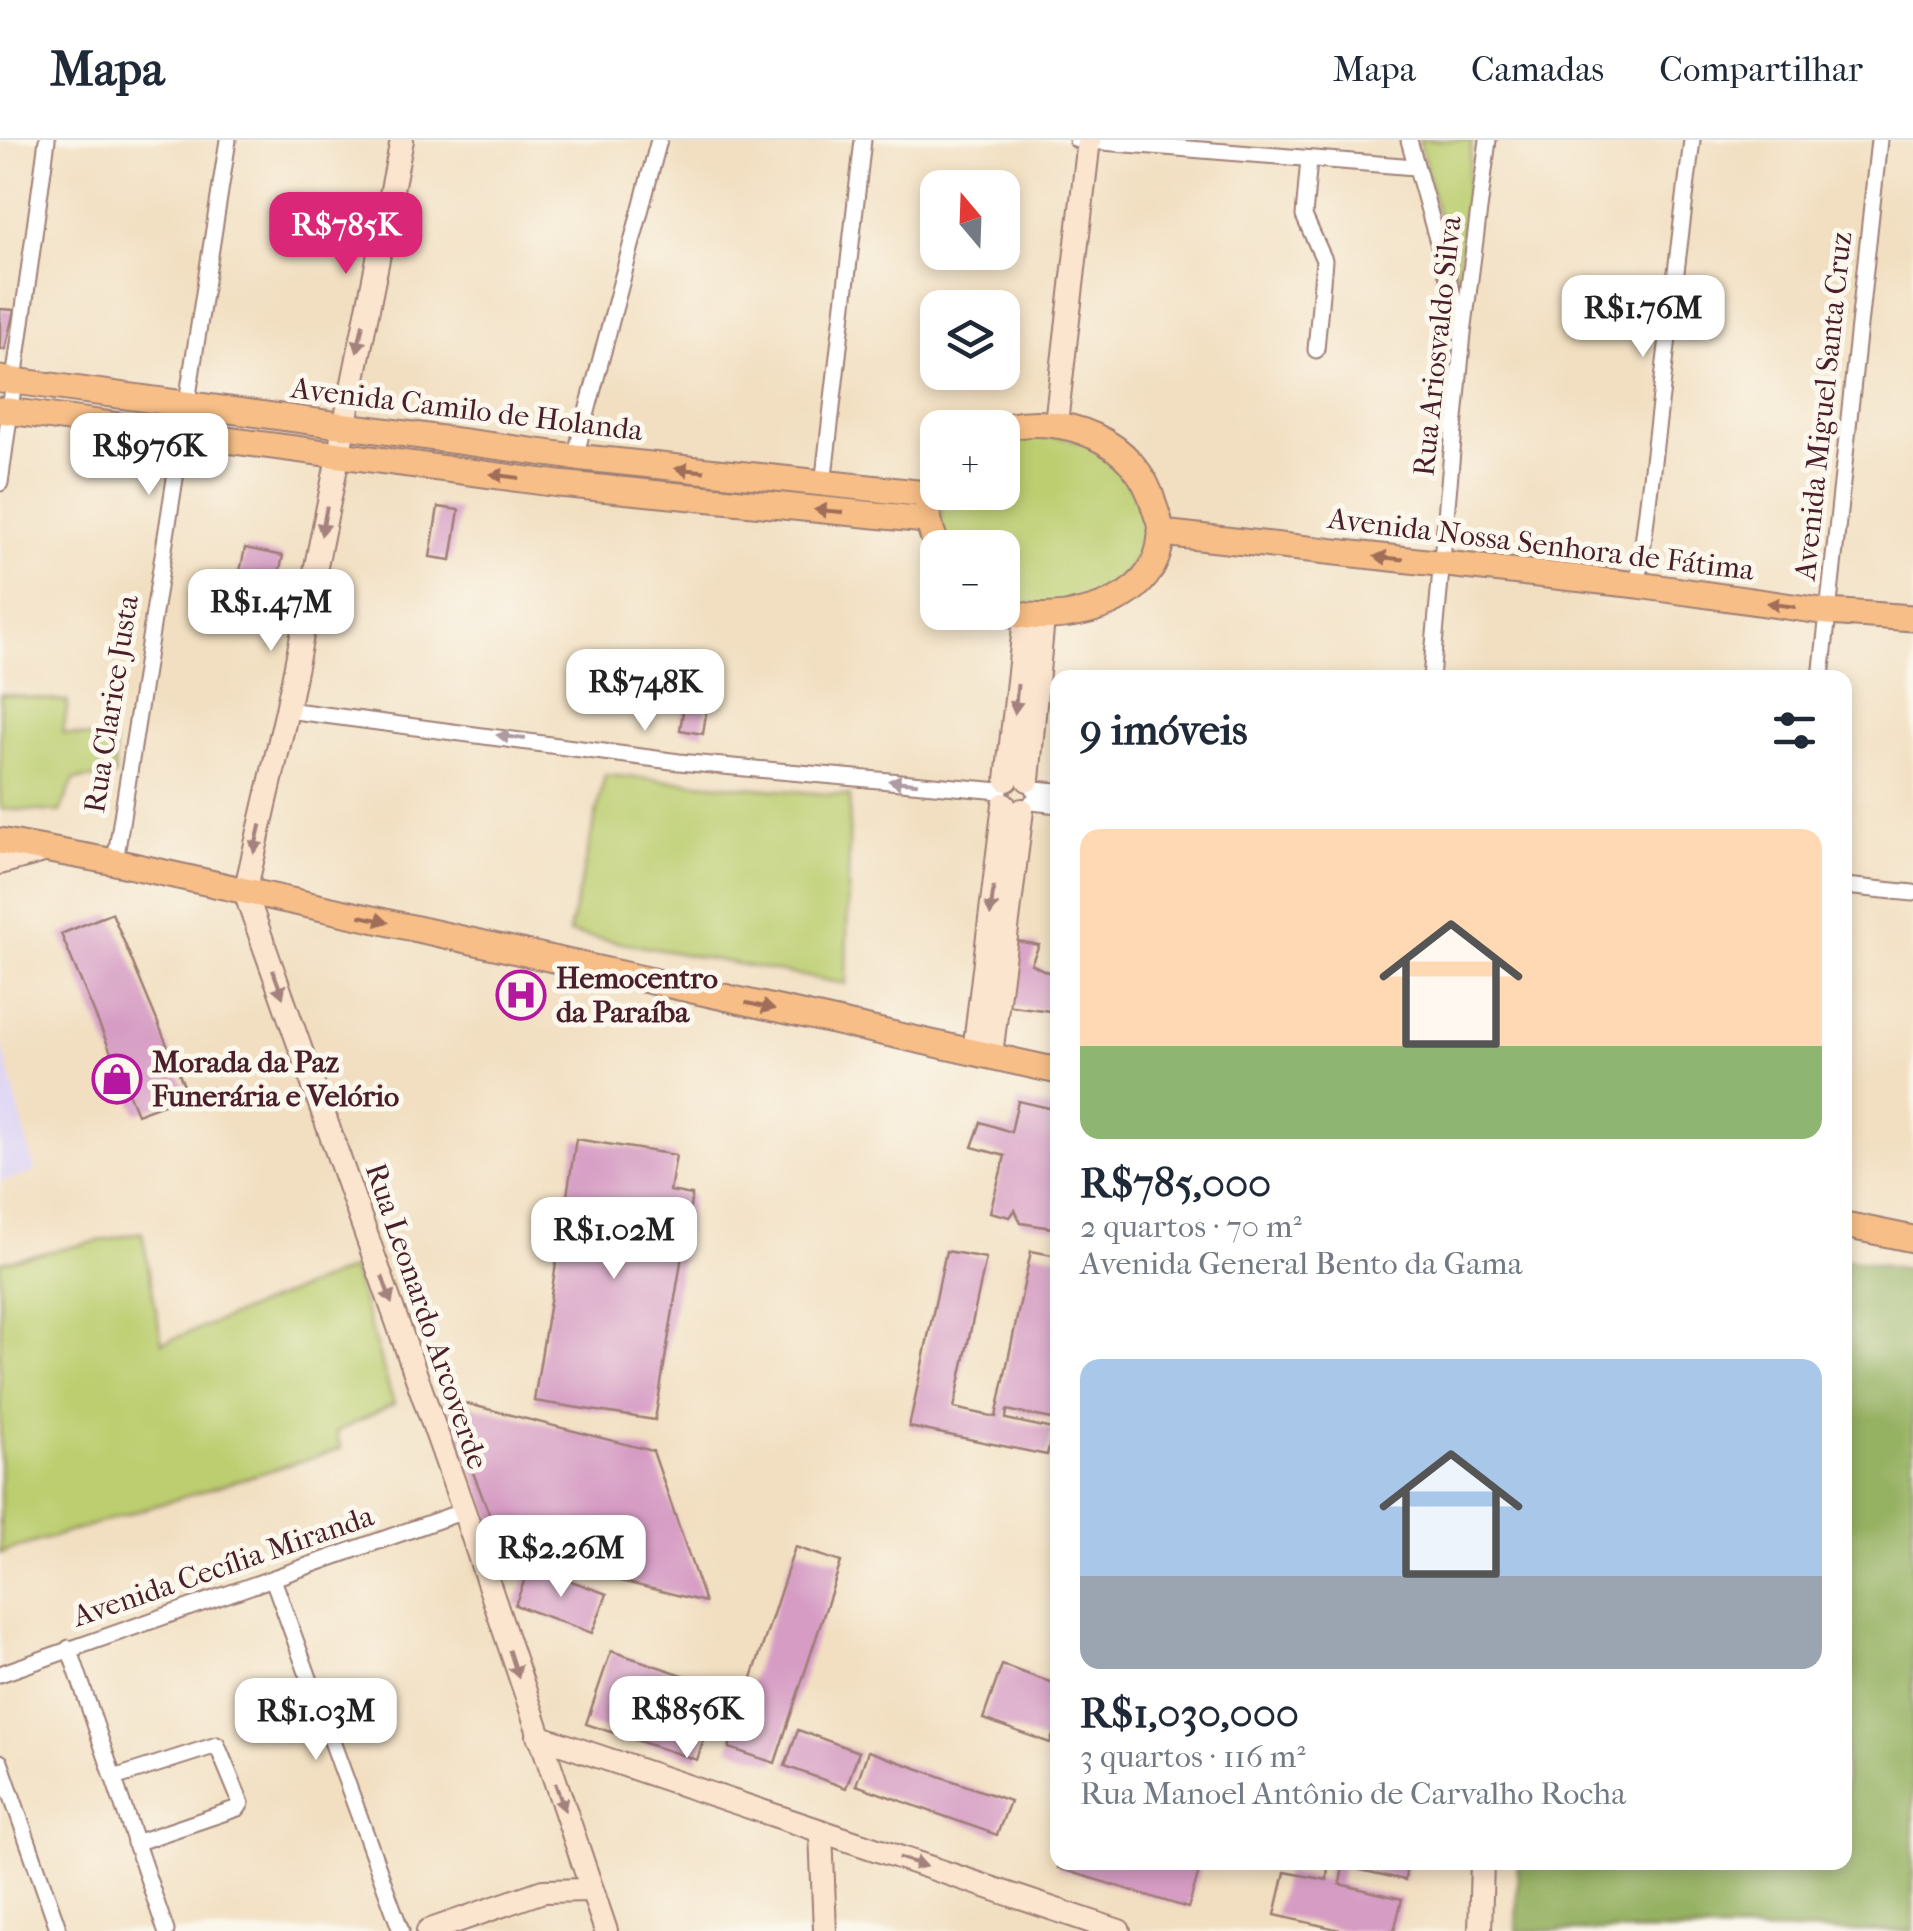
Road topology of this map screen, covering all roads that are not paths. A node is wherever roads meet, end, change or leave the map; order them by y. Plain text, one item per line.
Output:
1 (47, 140) edge
2 (228, 140) edge
3 (402, 140) edge
4 (659, 140) edge
5 (863, 140) edge
6 (1409, 140) edge
7 (1488, 140) edge
8 (1692, 140) edge
9 (1879, 140) edge
10 (1084, 141) edge
11 (1309, 159) junction
12 (1415, 167) junction
13 (1463, 333) junction
14 (1316, 350) dead end
15 (6, 380) edge
16 (187, 406) junction
17 (5, 410) edge
18 (1056, 423) junction
19 (1020, 426) edge
20 (182, 434) junction
21 (340, 438) junction
22 (575, 457) junction
23 (0, 483) edge
24 (823, 485) junction
25 (920, 496) edge
26 (920, 497) edge
27 (1162, 533) junction
28 (1442, 564) junction
29 (1638, 585) junction
30 (1828, 612) junction
31 (1023, 616) edge
32 (1913, 618) edge
33 (1432, 670) edge
34 (1822, 670) edge
35 (287, 710) junction
36 (1023, 793) edge
37 (1050, 802) edge
38 (0, 840) edge
39 (48, 850) junction
40 (115, 862) junction
41 (0, 863) edge
42 (1852, 887) edge
43 (245, 892) junction
44 (1913, 894) edge
45 (983, 1053) junction
46 (1050, 1068) edge
47 (1852, 1226) edge
48 (1913, 1239) edge
49 (464, 1511) junction
50 (273, 1579) junction
51 (69, 1648) junction
52 (0, 1674) edge
53 (538, 1736) junction
54 (0, 1762) edge
55 (114, 1778) junction
56 (821, 1832) junction
57 (136, 1842) junction
58 (581, 1858) junction
59 (1482, 1870) edge
60 (592, 1890) junction
61 (543, 1891) junction
62 (58, 1931) edge
63 (166, 1931) edge
64 (401, 1931) edge
65 (428, 1931) edge
66 (606, 1931) edge
67 (824, 1931) edge
68 (1119, 1931) edge
69 (1480, 1931) edge

1 - 15 street
2 - 16 street, Rua Clarice Justa
3 -> 21 street
4 - 22 street
5 - 24 street
6 - 12 street
7 - 13 street, Rua Ariosvaldo Silva
8 - 29 street
9 - 30 street, Avenida Miguel Santa Cruz
10 - 11 street
10 - 18 street
11 - 12 street
11 - 14 street
12 - 13 street
13 - 28 street, Rua Ariosvaldo Silva
15 - 16 main road, Avenida Camilo de Holanda
15 - 17 street
16 - 20 street, Rua Clarice Justa
16 - 21 main road, Avenida Camilo de Holanda
17 - 20 main road, Avenida Camilo de Holanda
17 - 23 street
18 - 19 main road
18 - 27 main road
20 - 21 main road, Avenida Camilo de Holanda
20 - 40 street, Rua Clarice Justa
21 - 22 main road, Avenida Camilo de Holanda
26 -> 21 main road, Avenida Camilo de Holanda
21 -> 35 street
24 -> 22 main road, Avenida Camilo de Holanda
24 - 25 main road, Avenida Camilo de Holanda
28 -> 27 main road, Avenida Nossa Senhora de Fátima
27 - 31 main road
28 - 29 main road, Avenida Nossa Senhora de Fátima
28 - 33 street, Rua Ariosvaldo Silva
30 -> 29 main road, Avenida Nossa Senhora de Fátima
30 - 32 main road, Avenida Nossa Senhora de Fátima
30 - 34 street, Avenida Miguel Santa Cruz
31 - 36 street
36 -> 35 street
35 -> 43 street
36 - 37 street
36 - 45 street
38 - 39 main road
39 - 40 main road
39 - 41 street
40 - 43 main road
42 - 44 street
43 -> 45 main road
43 -> 49 street, Rua Leonardo Arcoverde
45 - 46 main road
47 - 48 main road
49 - 50 street, Avenida Cecília Miranda
49 -> 53 street, Rua Leonardo Arcoverde
50 - 51 street, Avenida Cecília Miranda
50 - 64 street
51 - 52 street, Avenida Cecília Miranda
51 - 55 street
53 - 56 street
53 -> 58 street, Rua Leonardo Arcoverde
54 - 62 street
55 - 57 street
55 - 57 street
56 - 67 street
56 -> 68 street
57 - 63 street
58 - 60 street, Rua Leonardo Arcoverde
58 - 61 street
59 - 69 street
60 - 61 street
60 - 66 street, Rua Leonardo Arcoverde
61 - 65 street

